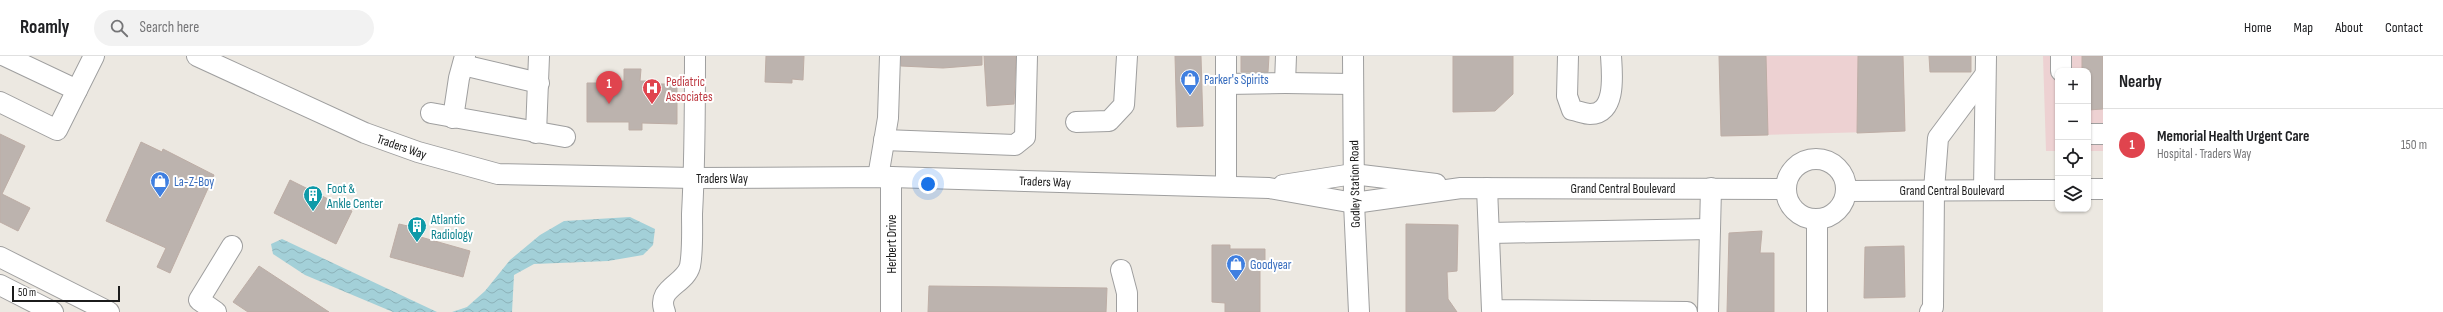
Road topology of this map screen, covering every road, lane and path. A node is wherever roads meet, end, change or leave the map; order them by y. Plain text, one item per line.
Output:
1 (5, 56) edge
2 (94, 56) edge
3 (197, 56) edge
4 (539, 56) edge
5 (695, 56) edge
6 (890, 56) edge
7 (1027, 56) edge
8 (1127, 56) edge
9 (1136, 56) edge
10 (1226, 56) edge
11 (1286, 56) edge
12 (1353, 56) edge
13 (1568, 56) edge
14 (1611, 56) edge
15 (2061, 56) edge
16 (464, 60) edge
17 (1985, 65) edge
18 (2061, 68) edge
19 (1285, 82) junction
20 (539, 83) junction
21 (1226, 84) junction
22 (1352, 84) junction
23 (77, 90) junction
24 (0, 102) edge
25 (431, 113) dead end
26 (1116, 113) junction
27 (453, 118) junction
28 (1076, 122) dead end
29 (536, 133) junction
30 (2091, 134) edge
31 (2103, 134) edge
32 (565, 138) dead end
33 (884, 140) junction
34 (1354, 174) junction
35 (884, 177) junction
36 (694, 178) junction
37 (1226, 186) junction
38 (1269, 188) junction
39 (1461, 188) junction
40 (1487, 188) junction
41 (1711, 188) junction
42 (1786, 188) junction
43 (2055, 189) edge
44 (2103, 189) edge
45 (1934, 190) junction
46 (1984, 190) junction
47 (2091, 190) edge
48 (1846, 191) junction
49 (1354, 203) junction
50 (1817, 220) junction
51 (1710, 229) junction
52 (1490, 232) junction
53 (232, 246) dead end
54 (0, 257) edge
55 (1121, 270) dead end
56 (0, 285) edge
57 (53, 312) edge
58 (109, 312) edge
59 (216, 312) edge
60 (665, 312) edge
61 (891, 312) edge
62 (1127, 312) edge
63 (1359, 312) edge
64 (1687, 312) edge
65 (1708, 312) edge
66 (1817, 312) edge
67 (1930, 312) edge

1 - 23 street
2 - 23 street
3 - 36 street, Traders Way
4 - 20 street
5 - 36 street
6 - 33 street, Herbert Drive
7 - 33 street
8 - 26 street
9 - 26 street
10 - 21 street
11 - 19 street
12 - 22 street, Godley Station Road
13 - 14 street
15 - 18 street
16 - 20 street
16 - 27 street
17 - 45 street
17 - 46 street
19 - 21 street
19 - 22 street
20 - 29 street
21 - 37 street
22 - 34 street, Godley Station Road
23 - 24 street
25 - 27 street
26 - 28 street
27 - 29 street
29 - 32 street
30 - 31 street
33 - 35 street, Herbert Drive
34 - 38 street, Traders Way
34 - 39 street, Grand Central Boulevard
34 - 49 street, Godley Station Road
35 - 36 street, Traders Way
35 - 37 street, Traders Way
35 - 61 street, Herbert Drive
36 - 60 street
37 - 38 street, Traders Way
38 - 49 street, Traders Way
39 - 40 street, Grand Central Boulevard
39 - 49 street, Grand Central Boulevard
40 - 41 street, Grand Central Boulevard
40 - 52 street
41 - 42 street, Grand Central Boulevard
41 - 51 street
42 - 48 street
42 - 50 street
43 - 46 street, Grand Central Boulevard
44 - 47 street
45 - 46 street, Grand Central Boulevard
45 - 48 street, Grand Central Boulevard
45 - 67 street
48 - 50 street
49 - 63 street, Godley Station Road
50 - 66 street
51 - 52 street
51 - 65 street
52 - 64 street
53 - 59 street
54 - 58 street
55 - 62 street
56 - 57 street

